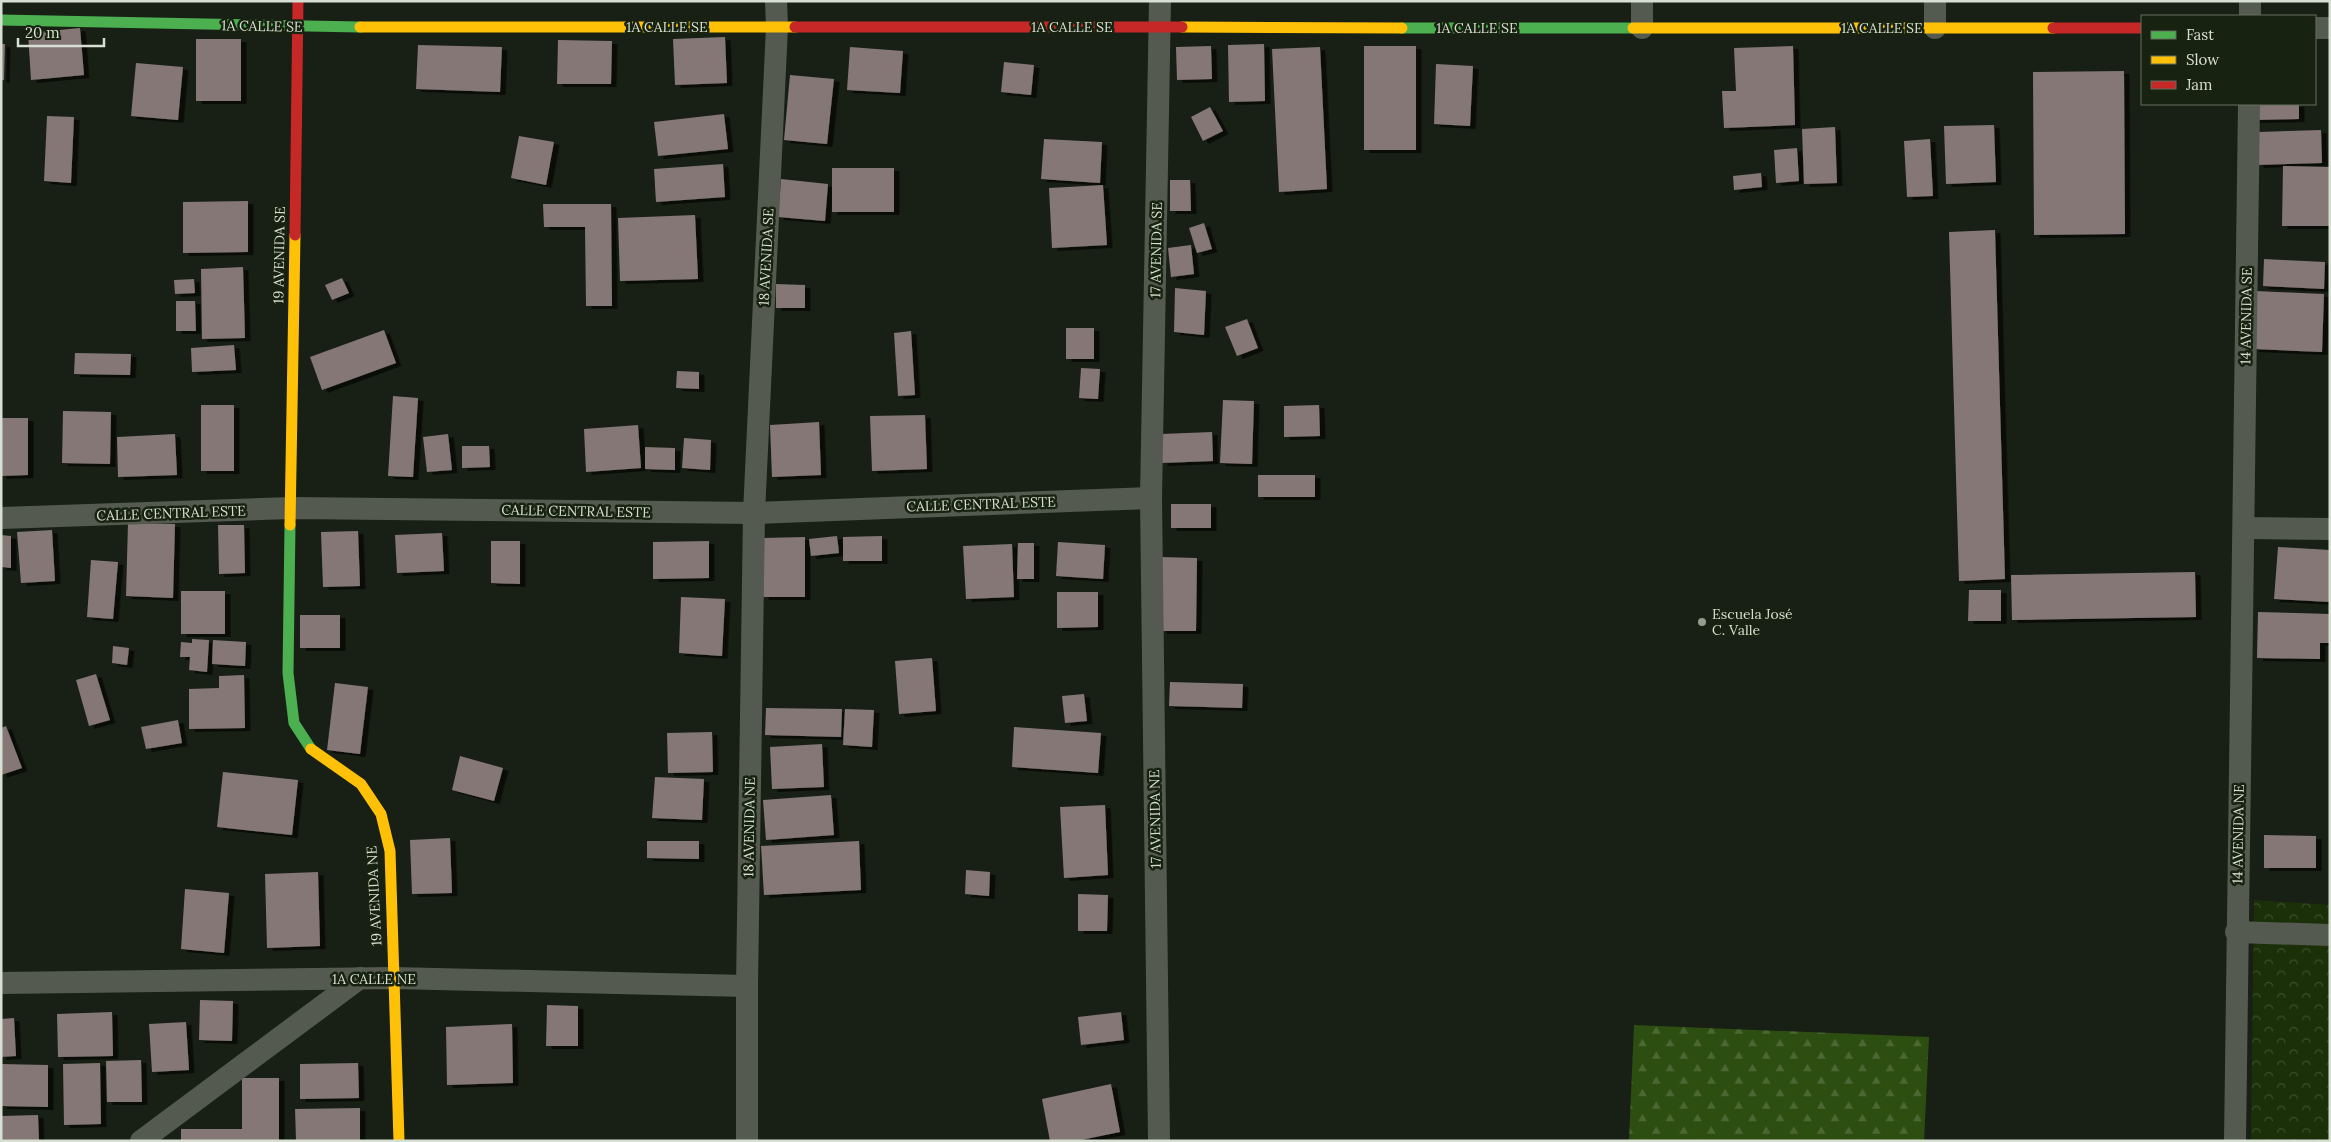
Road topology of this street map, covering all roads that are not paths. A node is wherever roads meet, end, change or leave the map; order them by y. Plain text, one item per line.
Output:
1 (298, 1) edge
2 (776, 1) edge
3 (1160, 1) edge
4 (1642, 1) edge
5 (1936, 1) edge
6 (2250, 1) edge
7 (2250, 15) edge
8 (1, 20) edge
9 (298, 27) junction
10 (777, 28) junction
11 (1160, 28) junction
12 (1642, 28) junction
13 (1934, 28) junction
14 (2141, 28) edge
15 (2316, 28) edge
16 (2330, 28) edge
17 (2249, 105) edge
18 (1151, 498) junction
19 (291, 508) junction
20 (754, 513) junction
21 (1, 518) edge
22 (2244, 528) junction
23 (2330, 529) edge
24 (2236, 932) junction
25 (2330, 935) edge
26 (360, 978) junction
27 (393, 978) junction
28 (1, 983) edge
29 (747, 986) junction
30 (152, 1137) edge
31 (399, 1141) edge
32 (747, 1141) edge
33 (1159, 1141) edge
34 (2235, 1141) edge

1 - 9 street, 19 AVENIDA SE
2 - 10 street, 18 AVENIDA SE
3 - 11 street, 17 AVENIDA SE
4 - 12 street
5 - 13 street
6 - 7 street
8 - 9 street, 1A CALLE SE
9 - 10 street, 1A CALLE SE
9 - 19 street, 19 AVENIDA SE
10 - 11 street, 1A CALLE SE
10 - 20 street, 18 AVENIDA SE
11 - 12 street, 1A CALLE SE
11 - 18 street, 17 AVENIDA SE
12 - 13 street, 1A CALLE SE
13 - 14 street, 1A CALLE SE
15 - 16 street
17 - 22 street, 14 AVENIDA SE
18 - 20 street, CALLE CENTRAL ESTE
18 - 33 street, 17 AVENIDA NE
19 - 20 street, CALLE CENTRAL ESTE
19 - 21 street, CALLE CENTRAL ESTE
19 - 27 street, 19 AVENIDA NE
20 - 29 street, 18 AVENIDA NE
22 - 23 street
22 - 24 street, 14 AVENIDA NE
24 - 25 street
24 - 34 street, 14 AVENIDA NE
26 - 27 street, 1A CALLE NE
26 - 28 street, 1A CALLE NE
26 - 30 street
27 - 29 street, 1A CALLE NE
27 - 31 street, 19 AVENIDA NE
29 - 32 street, 18 AVENIDA NE

